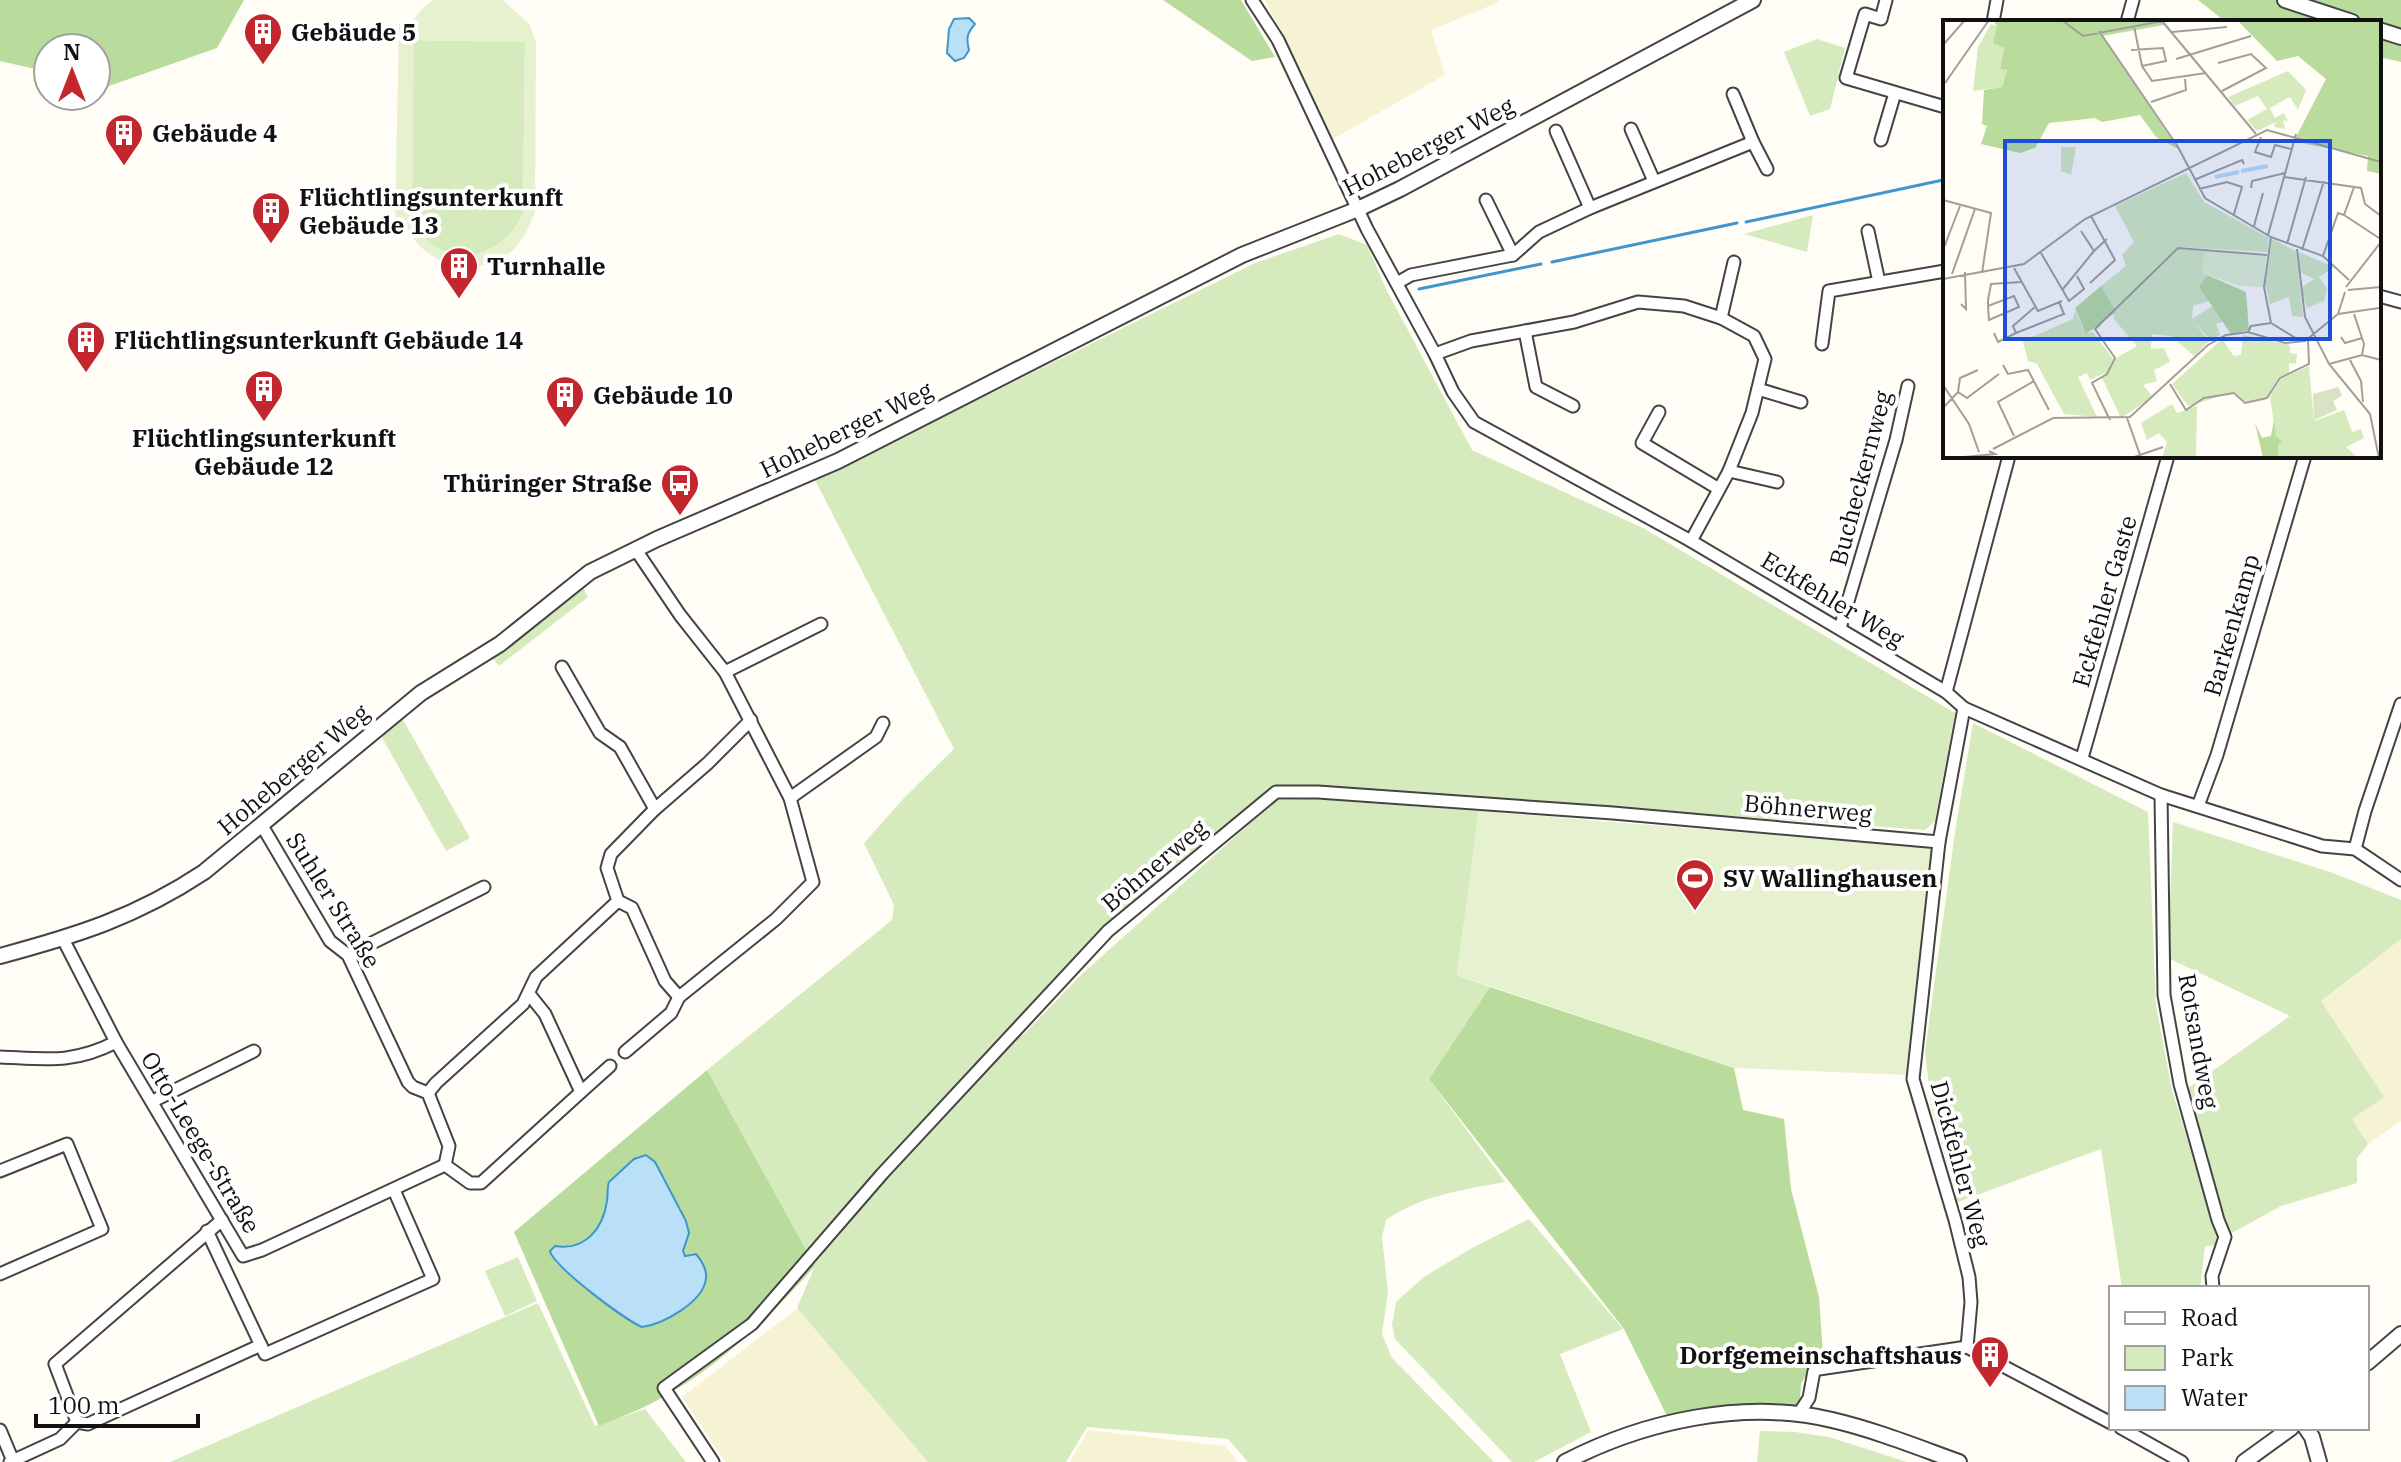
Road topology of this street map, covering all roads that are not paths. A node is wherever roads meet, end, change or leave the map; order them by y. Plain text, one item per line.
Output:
1 (1252, 0) edge
2 (1753, 0) edge
3 (1886, 0) edge
4 (1997, 0) edge
5 (2133, 0) edge
6 (2285, 0) edge
7 (1993, 20) edge
8 (2128, 20) edge
9 (2346, 20) edge
10 (2381, 31) edge
11 (2401, 37) edge
12 (1895, 93) junction
13 (1733, 94) dead end
14 (1943, 106) edge
15 (1631, 129) dead end
16 (1556, 131) dead end
17 (1881, 140) dead end
18 (1753, 142) junction
19 (1767, 169) dead end
20 (1654, 181) junction
21 (1486, 200) dead end
22 (1590, 208) junction
23 (1358, 209) junction
24 (1868, 231) dead end
25 (1513, 255) junction
26 (1734, 262) dead end
27 (1943, 271) edge
28 (1879, 282) junction
29 (1397, 283) junction
30 (2381, 297) edge
31 (2401, 302) edge
32 (1721, 318) junction
33 (1525, 331) junction
34 (1822, 344) dead end
35 (1435, 354) junction
36 (1908, 386) dead end
37 (1758, 389) junction
38 (1801, 402) dead end
39 (1573, 406) dead end
40 (1659, 412) dead end
41 (2008, 458) edge
42 (2167, 458) edge
43 (2304, 458) edge
44 (1729, 471) junction
45 (1777, 482) dead end
46 (1719, 489) junction
47 (1691, 541) junction
48 (636, 550) junction
49 (821, 624) dead end
50 (1840, 628) junction
51 (562, 667) dead end
52 (725, 672) junction
53 (1946, 692) junction
54 (2401, 704) edge
55 (1964, 708) junction
56 (751, 720) junction
57 (883, 723) dead end
58 (2082, 758) junction
59 (2161, 795) junction
60 (790, 798) junction
61 (2198, 806) junction
62 (655, 809) junction
63 (261, 824) junction
64 (1939, 842) junction
65 (2355, 849) junction
66 (2401, 880) edge
67 (484, 887) dead end
68 (618, 901) junction
69 (63, 939) junction
70 (348, 955) junction
71 (0, 956) edge
72 (529, 994) junction
73 (679, 997) junction
74 (116, 1042) junction
75 (254, 1051) dead end
76 (625, 1052) dead end
77 (0, 1057) edge
78 (610, 1066) dead end
79 (581, 1092) junction
80 (428, 1093) junction
81 (153, 1101) junction
82 (445, 1165) junction
83 (0, 1171) edge
84 (394, 1190) junction
85 (222, 1220) junction
86 (207, 1231) junction
87 (243, 1256) junction
88 (225, 1265) junction
89 (0, 1274) edge
90 (2213, 1286) edge
91 (2401, 1334) edge
92 (261, 1345) junction
93 (1967, 1347) junction
94 (2369, 1361) edge
95 (1798, 1415) junction
96 (77, 1422) junction
97 (2109, 1422) edge
98 (0, 1430) edge
99 (2125, 1430) edge
100 (2288, 1430) edge
101 (2307, 1430) edge
102 (12, 1461) edge
103 (713, 1462) edge
104 (1565, 1462) edge
105 (1959, 1462) edge
106 (2182, 1462) edge
107 (2244, 1462) edge
108 (2319, 1462) edge

1 - 23 street, Eckfehler Weg
2 - 23 street, Hoheberger Weg
3 - 12 street
4 - 7 street
5 - 8 street
6 - 9 street
10 - 11 street
12 - 14 street
12 - 17 street
13 - 18 street
15 - 20 street
16 - 22 street
18 - 19 street
18 - 20 street
20 - 22 street
21 - 25 street
22 - 25 street
23 - 29 street, Eckfehler Weg
23 - 48 street, Hoheberger Weg
24 - 28 street
25 - 29 street
26 - 32 street
27 - 28 street
28 - 34 street
29 - 35 street, Eckfehler Weg
30 - 31 street
32 - 33 street
32 - 37 street
33 - 35 street
33 - 39 street
35 - 47 street, Eckfehler Weg
36 - 50 street, Bucheckernweg
37 - 38 street
37 - 44 street
40 - 46 street
41 - 53 street
42 - 58 street, Eckfehler Gaste
43 - 61 street, Barkenkamp
44 - 45 street
44 - 46 street
46 - 47 street
47 - 50 street, Eckfehler Weg
48 - 52 street
48 - 63 street, Hoheberger Weg
49 - 52 street
50 - 53 street, Eckfehler Weg
51 - 62 street
52 - 56 street
53 - 55 street, Eckfehler Weg
54 - 65 street
55 - 58 street, Eckfehler Weg
55 - 64 street, Dickfehler Weg
56 - 60 street
56 - 62 street
57 - 60 street
58 - 59 street, Eckfehler Weg
59 - 61 street, Eckfehler Weg
59 - 90 street, Rotsandweg
60 - 73 street
61 - 65 street, Eckfehler Weg
62 - 68 street
63 - 69 street, Hoheberger Weg
63 - 70 street, Suhler Straße
64 - 93 street, Dickfehler Weg
64 - 103 street, Böhnerweg
65 - 66 street, Eckfehler Weg
67 - 70 street
68 - 72 street
68 - 73 street
69 - 71 street, Hoheberger Weg
69 - 74 street, Otto-Leege-Straße
70 - 80 street, Suhler Straße
72 - 79 street
72 - 80 street
73 - 76 street
74 - 77 street
74 - 81 street, Otto-Leege-Straße
75 - 81 street
78 - 79 street
79 - 82 street
80 - 82 street, Suhler Straße
81 - 85 street, Otto-Leege-Straße
82 - 84 street, Otto-Leege-Straße
83 - 89 street
84 - 87 street, Otto-Leege-Straße
84 - 92 street
85 - 86 street
85 - 87 street, Otto-Leege-Straße
86 - 88 street
86 - 96 street
87 - 88 street
88 - 92 street
91 - 94 street
92 - 96 street
93 - 95 street
93 - 97 street
95 - 104 street
95 - 105 street
96 - 102 street
98 - 102 street
99 - 106 street
100 - 107 street
101 - 108 street

